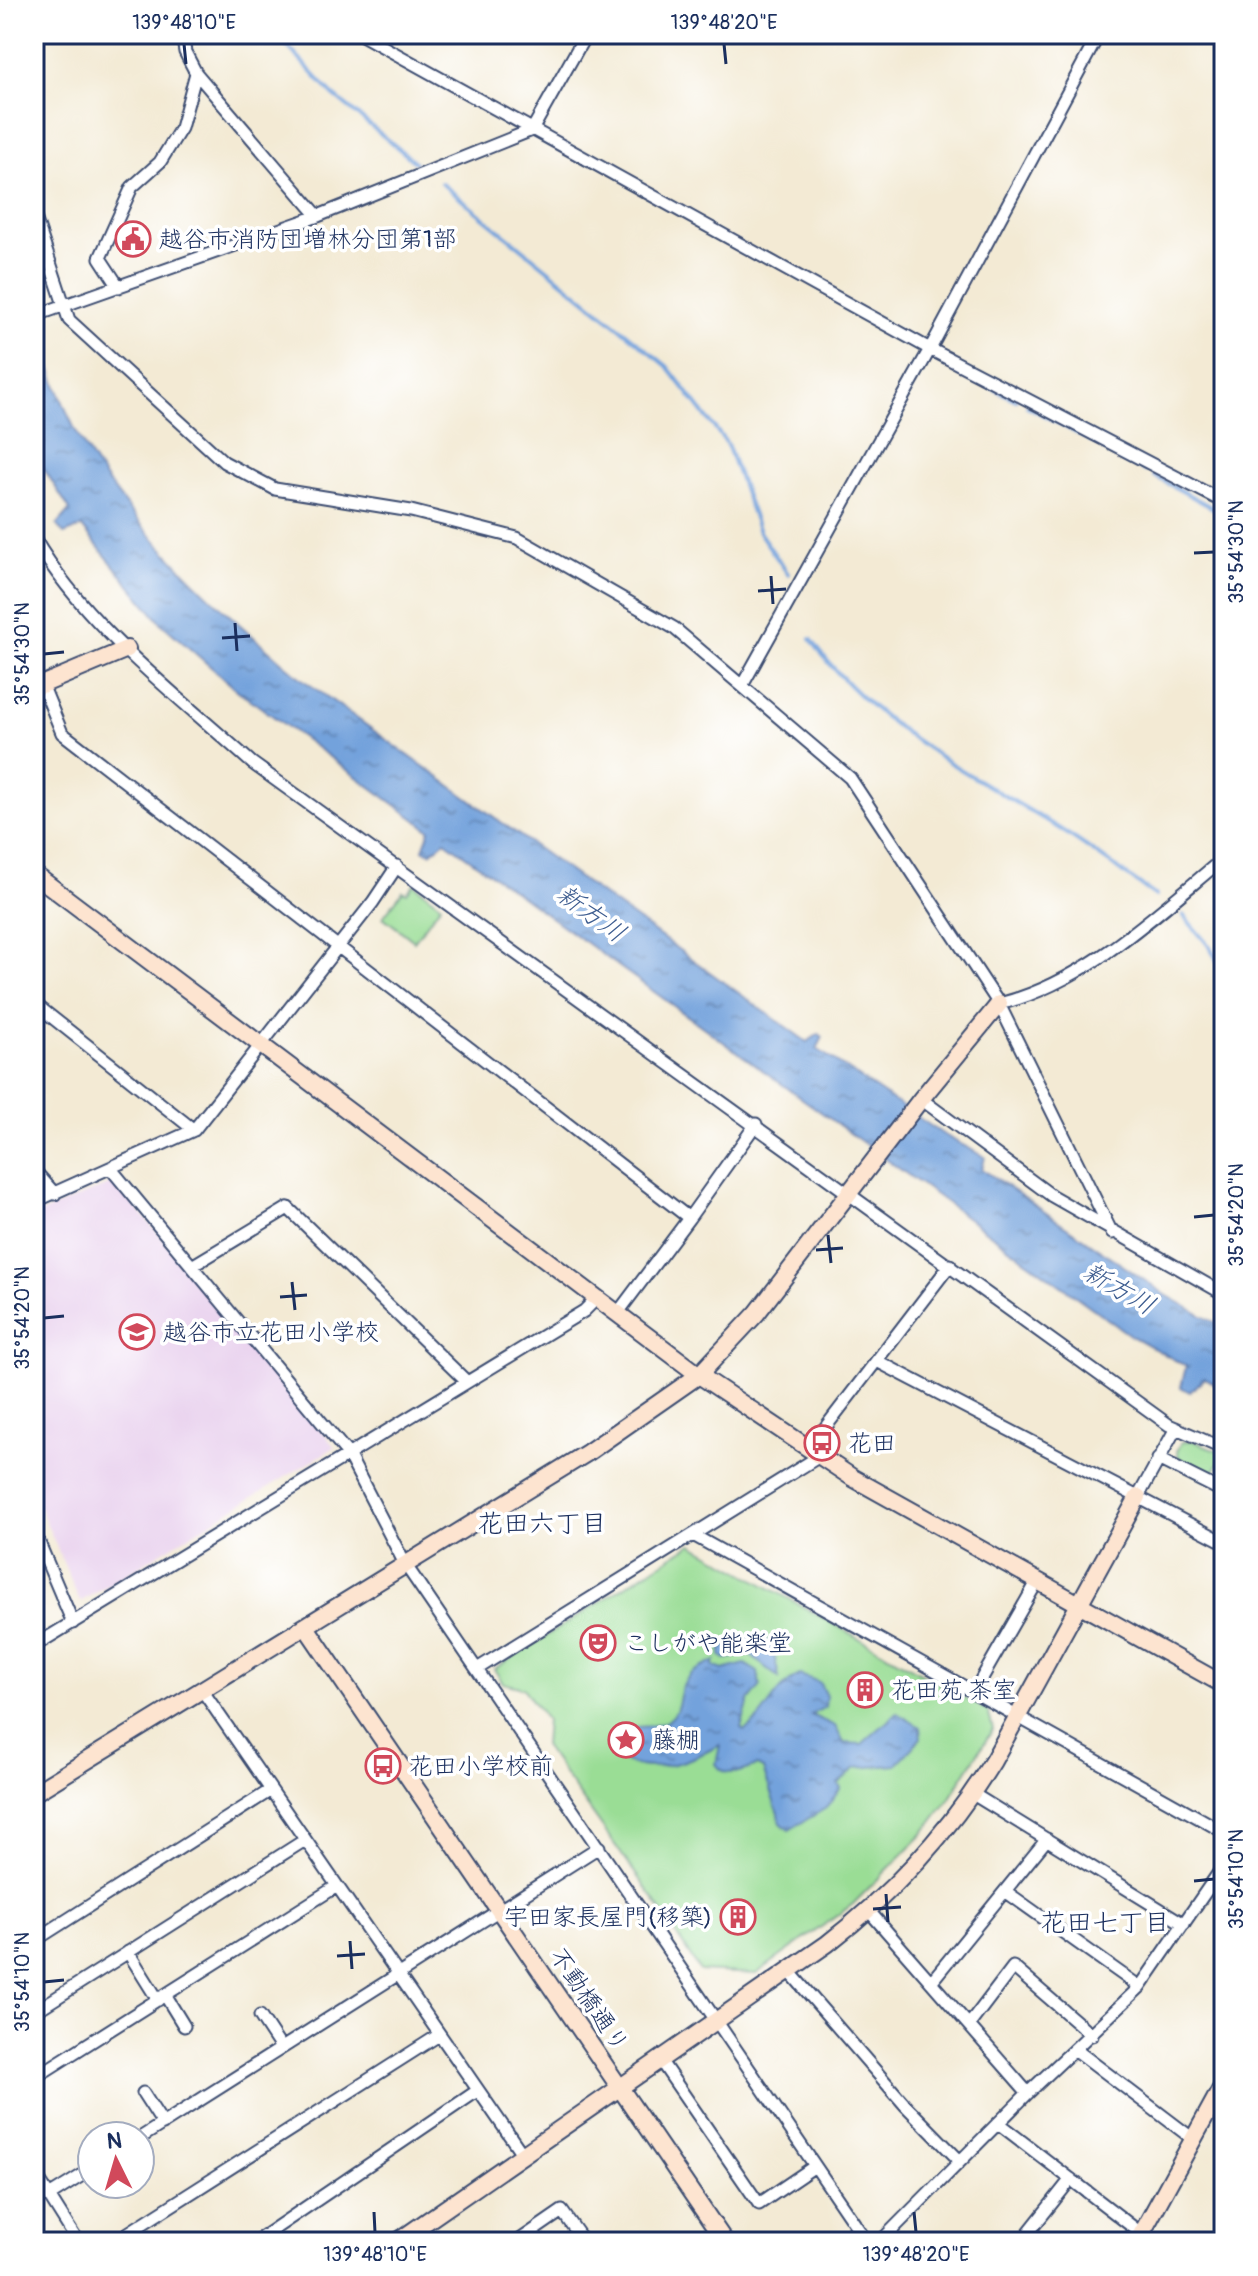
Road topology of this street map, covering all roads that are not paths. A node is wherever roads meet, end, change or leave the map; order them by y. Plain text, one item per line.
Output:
1 (182, 34) edge
2 (360, 34) edge
3 (586, 34) edge
4 (1099, 34) edge
5 (196, 73) junction
6 (532, 130) junction
7 (34, 214) edge
8 (318, 216) junction
9 (119, 287) junction
10 (64, 306) junction
11 (38, 314) edge
12 (930, 349) junction
13 (1224, 502) edge
14 (34, 538) edge
15 (40, 559) edge
16 (127, 649) junction
17 (743, 684) junction
18 (38, 686) edge
19 (1224, 858) edge
20 (397, 866) junction
21 (34, 874) edge
22 (336, 946) junction
23 (34, 1003) edge
24 (999, 1004) junction
25 (261, 1044) junction
26 (921, 1099) junction
27 (756, 1124) junction
28 (194, 1130) junction
29 (34, 1170) edge
30 (112, 1170) junction
31 (852, 1193) junction
32 (55, 1194) junction
33 (34, 1202) edge
34 (689, 1218) junction
35 (1112, 1233) junction
36 (950, 1265) junction
37 (192, 1266) junction
38 (1224, 1294) edge
39 (597, 1298) junction
40 (617, 1314) junction
41 (877, 1361) junction
42 (699, 1375) junction
43 (467, 1382) junction
44 (1176, 1428) junction
45 (1224, 1449) edge
46 (348, 1454) junction
47 (813, 1454) junction
48 (1158, 1459) junction
49 (1224, 1492) edge
50 (1138, 1497) junction
51 (34, 1531) edge
52 (693, 1535) junction
53 (1224, 1542) edge
54 (405, 1564) junction
55 (1037, 1582) junction
56 (1079, 1605) junction
57 (73, 1623) junction
58 (306, 1627) junction
59 (34, 1646) edge
60 (477, 1669) junction
61 (1224, 1685) edge
62 (202, 1690) junction
63 (974, 1692) junction
64 (1018, 1716) junction
65 (271, 1790) junction
66 (34, 1793) edge
67 (973, 1794) junction
68 (1224, 1832) edge
69 (1047, 1839) junction
70 (305, 1840) junction
71 (599, 1847) junction
72 (1224, 1865) edge
73 (337, 1886) junction
74 (1005, 1891) junction
75 (498, 1911) junction
76 (869, 1911) junction
77 (1184, 1924) junction
78 (34, 1941) edge
79 (128, 1952) junction
80 (789, 1971) junction
81 (398, 1975) junction
82 (931, 1982) junction
83 (1140, 1987) junction
84 (161, 1997) junction
85 (34, 2012) edge
86 (260, 2016) dead end
87 (716, 2021) junction
88 (969, 2025) junction
89 (184, 2026) dead end
90 (439, 2035) junction
91 (1092, 2035) junction
92 (281, 2048) junction
93 (1076, 2050) junction
94 (660, 2060) junction
95 (34, 2078) edge
96 (1224, 2083) edge
97 (620, 2088) junction
98 (477, 2091) junction
99 (143, 2093) dead end
100 (1028, 2093) junction
101 (1219, 2105) edge
102 (998, 2123) junction
103 (163, 2124) junction
104 (156, 2128) edge
105 (1193, 2139) junction
106 (523, 2155) junction
107 (960, 2161) junction
108 (815, 2166) junction
109 (34, 2172) edge
110 (76, 2179) edge
111 (1071, 2179) junction
112 (49, 2196) junction
113 (1140, 2238) edge
114 (78, 2242) edge
115 (114, 2242) edge
116 (255, 2242) edge
117 (397, 2242) edge
118 (517, 2242) edge
119 (584, 2242) edge
120 (725, 2242) edge
121 (867, 2242) edge
122 (880, 2242) edge
123 (1021, 2242) edge

1 - 5 street
2 - 6 street
3 - 6 street
4 - 12 street
5 - 8 street
5 - 9 street
6 - 8 street
6 - 12 street
7 - 10 street
8 - 9 street
9 - 10 street
10 - 11 street
10 - 17 street
12 - 13 street
12 - 17 street
14 - 15 street
15 - 16 street
16 - 18 street
16 - 20 street
17 - 24 street
18 - 22 street
19 - 24 street
20 - 22 street
20 - 27 street
21 - 25 street
22 - 25 street
22 - 34 street
23 - 28 street
24 - 26 street
24 - 35 street
25 - 28 street
25 - 39 street
26 - 31 street
26 - 35 street
27 - 31 street
27 - 34 street
28 - 30 street
29 - 32 street
30 - 32 street
30 - 37 street
31 - 36 street
31 - 42 street
32 - 33 street
34 - 40 street
35 - 38 street
36 - 41 street
36 - 44 street
37 - 43 street
37 - 46 street
39 - 40 street
39 - 43 street
40 - 42 street
41 - 47 street
41 - 50 street
42 - 47 street
42 - 54 street
43 - 46 street
44 - 45 street
44 - 48 street
46 - 54 street
46 - 57 street
47 - 52 street
47 - 55 street
48 - 49 street
48 - 50 street
50 - 53 street
50 - 56 street
51 - 57 street
52 - 60 street
52 - 63 street
54 - 58 street
54 - 60 street
55 - 56 street
55 - 63 street
56 - 61 street
56 - 64 street
57 - 59 street
58 - 62 street
58 - 75 street, 不動橋通り
60 - 71 street
62 - 65 street
62 - 66 street
63 - 64 street
64 - 67 street
64 - 68 street
65 - 70 street
65 - 78 street
67 - 69 street
67 - 76 street
69 - 74 street
69 - 77 street
70 - 73 street
70 - 79 street
71 - 75 street
71 - 87 street
72 - 77 street
73 - 81 street
73 - 84 street
74 - 82 street
74 - 83 street
75 - 81 street
75 - 97 street, 不動橋通り
76 - 80 street
76 - 82 street
77 - 83 street
79 - 84 street
79 - 85 street
80 - 87 street
80 - 107 street
81 - 90 street
81 - 92 street
82 - 88 street
83 - 91 street
84 - 89 street
84 - 95 street
86 - 92 street
87 - 94 street
87 - 108 street
88 - 91 street
88 - 100 street
90 - 98 street
90 - 115 street
91 - 93 street
92 - 103 street
93 - 100 street
93 - 105 street
94 - 97 street
94 - 108 street
96 - 101 street
97 - 106 street
97 - 120 street, 不動橋通り
98 - 106 street
98 - 116 street
99 - 103 street
100 - 102 street
101 - 105 street
102 - 107 street
102 - 111 street
103 - 104 street
105 - 113 street
106 - 117 street
107 - 122 street
108 - 121 street
109 - 112 street
110 - 112 street
111 - 113 street
111 - 123 street
112 - 114 street
118 - 119 street

